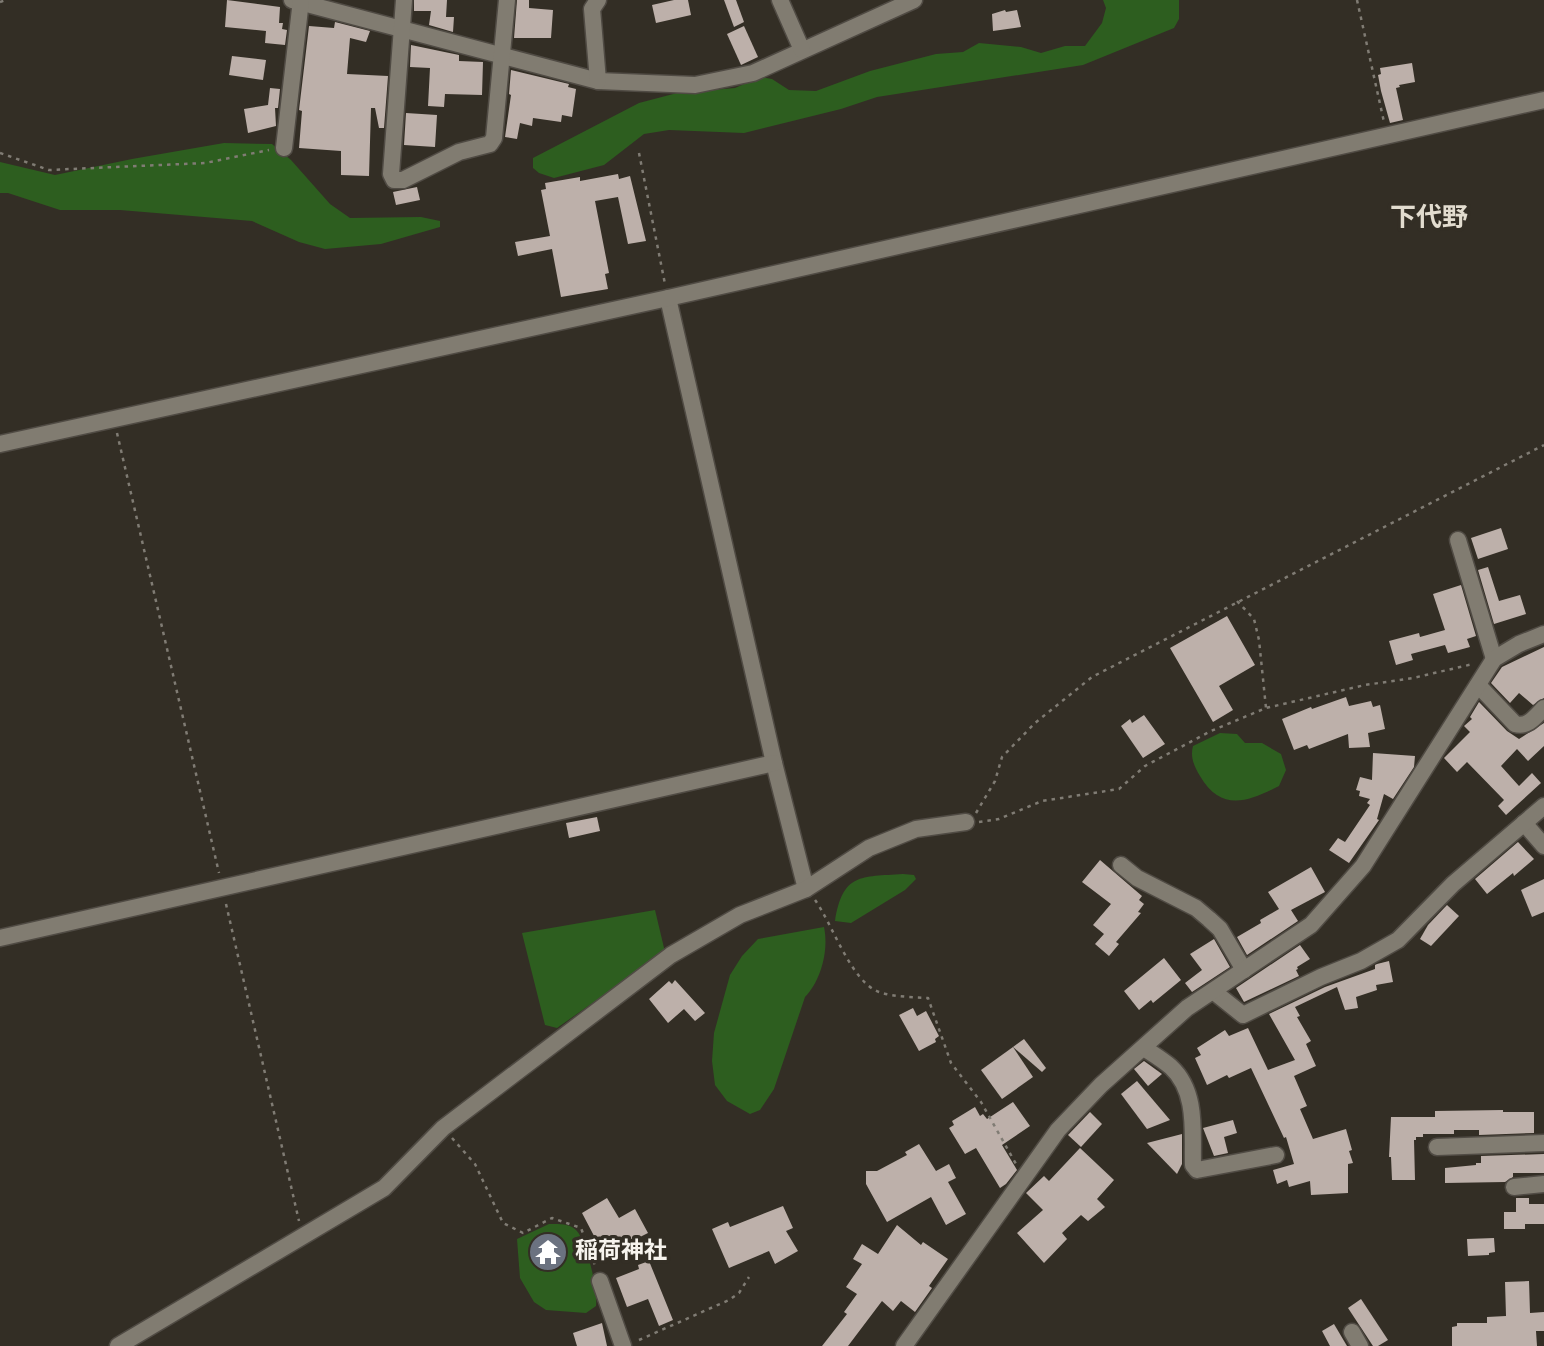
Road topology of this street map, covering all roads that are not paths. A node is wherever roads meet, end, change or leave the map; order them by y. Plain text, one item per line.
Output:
1 (404, 0) edge
2 (507, 0) edge
3 (598, 0) edge
4 (780, 0) edge
5 (915, 0) edge
6 (298, 1) edge
7 (401, 27) junction
8 (802, 50) junction
9 (502, 57) junction
10 (598, 81) junction
11 (1544, 100) edge
12 (284, 148) road end
13 (668, 298) junction
14 (0, 444) edge
15 (1458, 540) dead end
16 (1544, 634) edge
17 (1494, 659) junction
18 (1478, 685) junction
19 (1544, 708) edge
20 (774, 763) junction
21 (1544, 806) edge
22 (966, 822) road end
23 (1524, 823) junction
24 (1544, 846) edge
25 (1121, 865) dead end
26 (806, 889) junction
27 (0, 938) edge
28 (1244, 970) junction
29 (1213, 991) junction
30 (1144, 1048) junction
31 (1544, 1143) edge
32 (1437, 1147) dead end
33 (1276, 1156) dead end
34 (1544, 1184) edge
35 (1514, 1187) dead end
36 (600, 1281) road end
37 (630, 1343) edge
38 (118, 1346) edge
39 (904, 1346) edge

1 - 7 street
2 - 9 street
3 - 10 street
4 - 8 street
5 - 8 street
6 - 7 street
6 - 12 street
7 - 9 street
7 - 9 street
8 - 10 street
9 - 10 street
11 - 13 street
13 - 14 street
13 - 20 street
15 - 17 street
16 - 17 street
17 - 18 street
18 - 19 street
18 - 28 street
20 - 26 street
20 - 27 street
21 - 23 street
22 - 26 street
23 - 24 street
23 - 29 street
25 - 28 street
26 - 38 street
28 - 29 street
29 - 30 street
30 - 33 street
30 - 39 street
31 - 32 street
34 - 35 street
36 - 37 street

